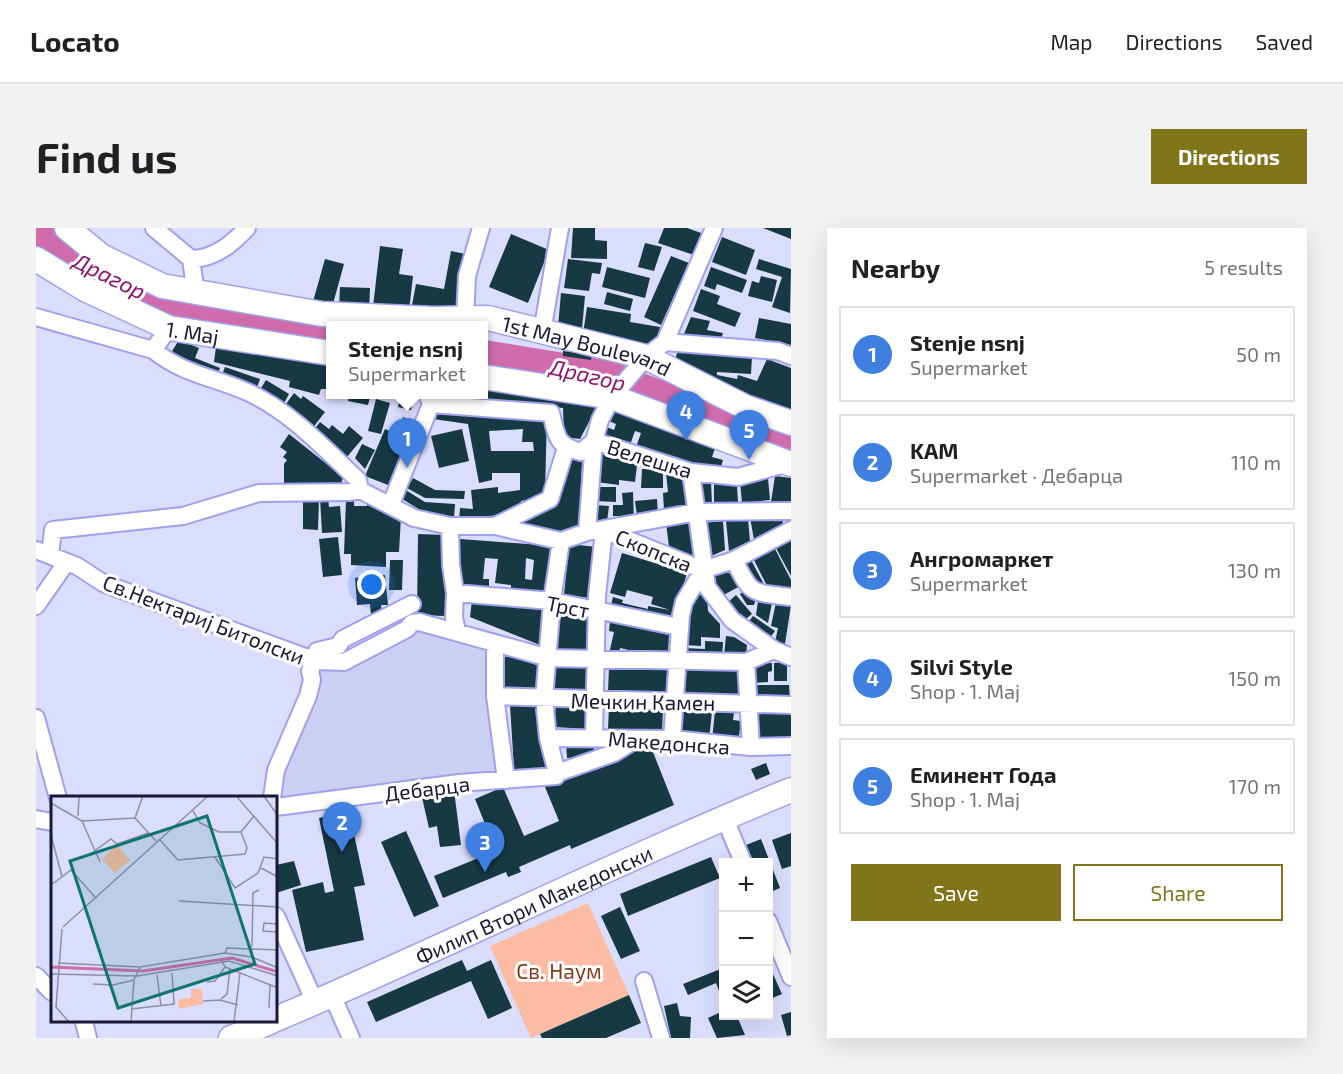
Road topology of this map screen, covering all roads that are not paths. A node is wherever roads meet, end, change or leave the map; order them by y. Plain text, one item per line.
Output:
1 (67, 228) edge
2 (154, 228) edge
3 (246, 228) edge
4 (481, 228) edge
5 (560, 228) edge
6 (714, 228) edge
7 (174, 235) edge
8 (36, 259) edge
9 (191, 259) junction
10 (196, 294) junction
11 (36, 317) edge
12 (465, 318) junction
13 (169, 328) junction
14 (542, 332) junction
15 (153, 350) junction
16 (326, 352) edge
17 (650, 356) junction
18 (791, 356) edge
19 (488, 378) edge
20 (616, 393) junction
21 (429, 399) edge
22 (791, 423) edge
23 (594, 441) junction
24 (566, 448) junction
25 (790, 464) edge
26 (691, 472) junction
27 (360, 490) junction
28 (391, 504) junction
29 (791, 511) edge
30 (698, 512) junction
31 (450, 526) junction
32 (495, 526) junction
33 (604, 530) junction
34 (791, 530) edge
35 (587, 532) junction
36 (561, 541) junction
37 (43, 552) edge
38 (734, 560) junction
39 (66, 563) junction
40 (703, 570) junction
41 (455, 593) junction
42 (791, 597) edge
43 (552, 601) junction
44 (412, 604) dead end
45 (36, 606) edge
46 (596, 612) junction
47 (679, 627) junction
48 (457, 632) junction
49 (495, 644) junction
50 (774, 650) junction
51 (791, 657) edge
52 (549, 658) junction
53 (595, 658) junction
54 (679, 660) junction
55 (316, 661) junction
56 (746, 662) junction
57 (495, 696) junction
58 (544, 699) junction
59 (595, 699) junction
60 (676, 701) junction
61 (748, 704) junction
62 (791, 705) edge
63 (36, 718) edge
64 (594, 737) junction
65 (548, 738) junction
66 (672, 739) junction
67 (635, 740) junction
68 (791, 746) edge
69 (751, 747) junction
70 (557, 773) junction
71 (506, 780) junction
72 (791, 790) edge
73 (57, 796) edge
74 (272, 796) edge
75 (278, 807) edge
76 (724, 818) junction
77 (36, 819) edge
78 (51, 822) edge
79 (741, 858) edge
80 (278, 921) edge
81 (773, 933) edge
82 (36, 976) edge
83 (791, 977) edge
84 (644, 981) dead end
85 (51, 991) edge
86 (323, 999) junction
87 (278, 1018) edge
88 (84, 1023) edge
89 (268, 1023) edge
90 (88, 1038) edge
91 (231, 1038) edge
92 (351, 1038) edge
93 (661, 1038) edge

1 - 10 street, 1st May Boulevard
2 - 7 street
3 - 9 street
4 - 12 street
5 - 14 street
6 - 17 street
7 - 9 street
8 - 13 street, 1. Мај
9 - 10 street
10 - 12 street, 1st May Boulevard
11 - 15 street
12 - 14 street, 1st May Boulevard
13 - 15 street
13 - 16 street, 1. Мај
14 - 17 street, 1st May Boulevard
15 - 27 street
17 - 18 street
17 - 20 street
17 - 22 street, 1st May Boulevard
19 - 20 street
20 - 23 street
20 - 25 street
21 - 24 street
21 - 28 street
23 - 24 street, Велешка
23 - 26 street, Велешка
23 - 35 street
24 - 32 street
25 - 26 street, Велешка
26 - 30 street, Скопска
27 - 28 street
27 - 37 street
28 - 31 street
29 - 30 street
30 - 33 street
30 - 40 street, Скопска
31 - 32 street
31 - 41 street
32 - 36 street
33 - 35 street
33 - 40 street, Скопска
33 - 46 street
34 - 38 street
35 - 36 street
36 - 43 street
37 - 39 street, Св.Нектариј Битолски
38 - 40 street
38 - 42 street
39 - 45 street
39 - 55 street, Св.Нектариј Битолски
40 - 47 street
40 - 50 street, Скопска
41 - 43 street, Трст
41 - 48 street
43 - 46 street, Трст
43 - 52 street
44 - 55 street
46 - 47 street, Трст
46 - 53 street
47 - 54 street
48 - 49 street, Св.Нектариј Битолски
48 - 55 street, Св.Нектариј Битолски
49 - 52 street, Св.Нектариј Битолски
49 - 57 street
50 - 51 street
50 - 56 street, Св.Нектариј Битолски
52 - 53 street, Св.Нектариј Битолски
52 - 58 street
53 - 54 street, Св.Нектариј Битолски
53 - 59 street
54 - 56 street, Св.Нектариј Битолски
54 - 60 street
55 - 74 street
56 - 61 street
57 - 58 street, Мечкин Камен
57 - 71 street
58 - 59 street, Мечкин Камен
58 - 65 street
59 - 60 street, Мечкин Камен
59 - 64 street
60 - 61 street, Мечкин Камен
60 - 66 street
61 - 62 street, Мечкин Камен
61 - 69 street
63 - 73 street
64 - 65 street, Македонска
64 - 67 street, Македонска
65 - 70 street
66 - 67 street, Македонска
66 - 69 street, Македонска
67 - 70 street, Дебарца
68 - 69 street, Македонска
70 - 71 street, Дебарца
71 - 75 street, Дебарца
72 - 76 street, Филип Втори Македонски
76 - 79 street
76 - 86 street, Филип Втори Македонски
77 - 78 street
80 - 86 street
81 - 83 street
82 - 85 street
84 - 93 street
86 - 87 street, Филип Втори Македонски
86 - 92 street
88 - 90 street
89 - 91 street

